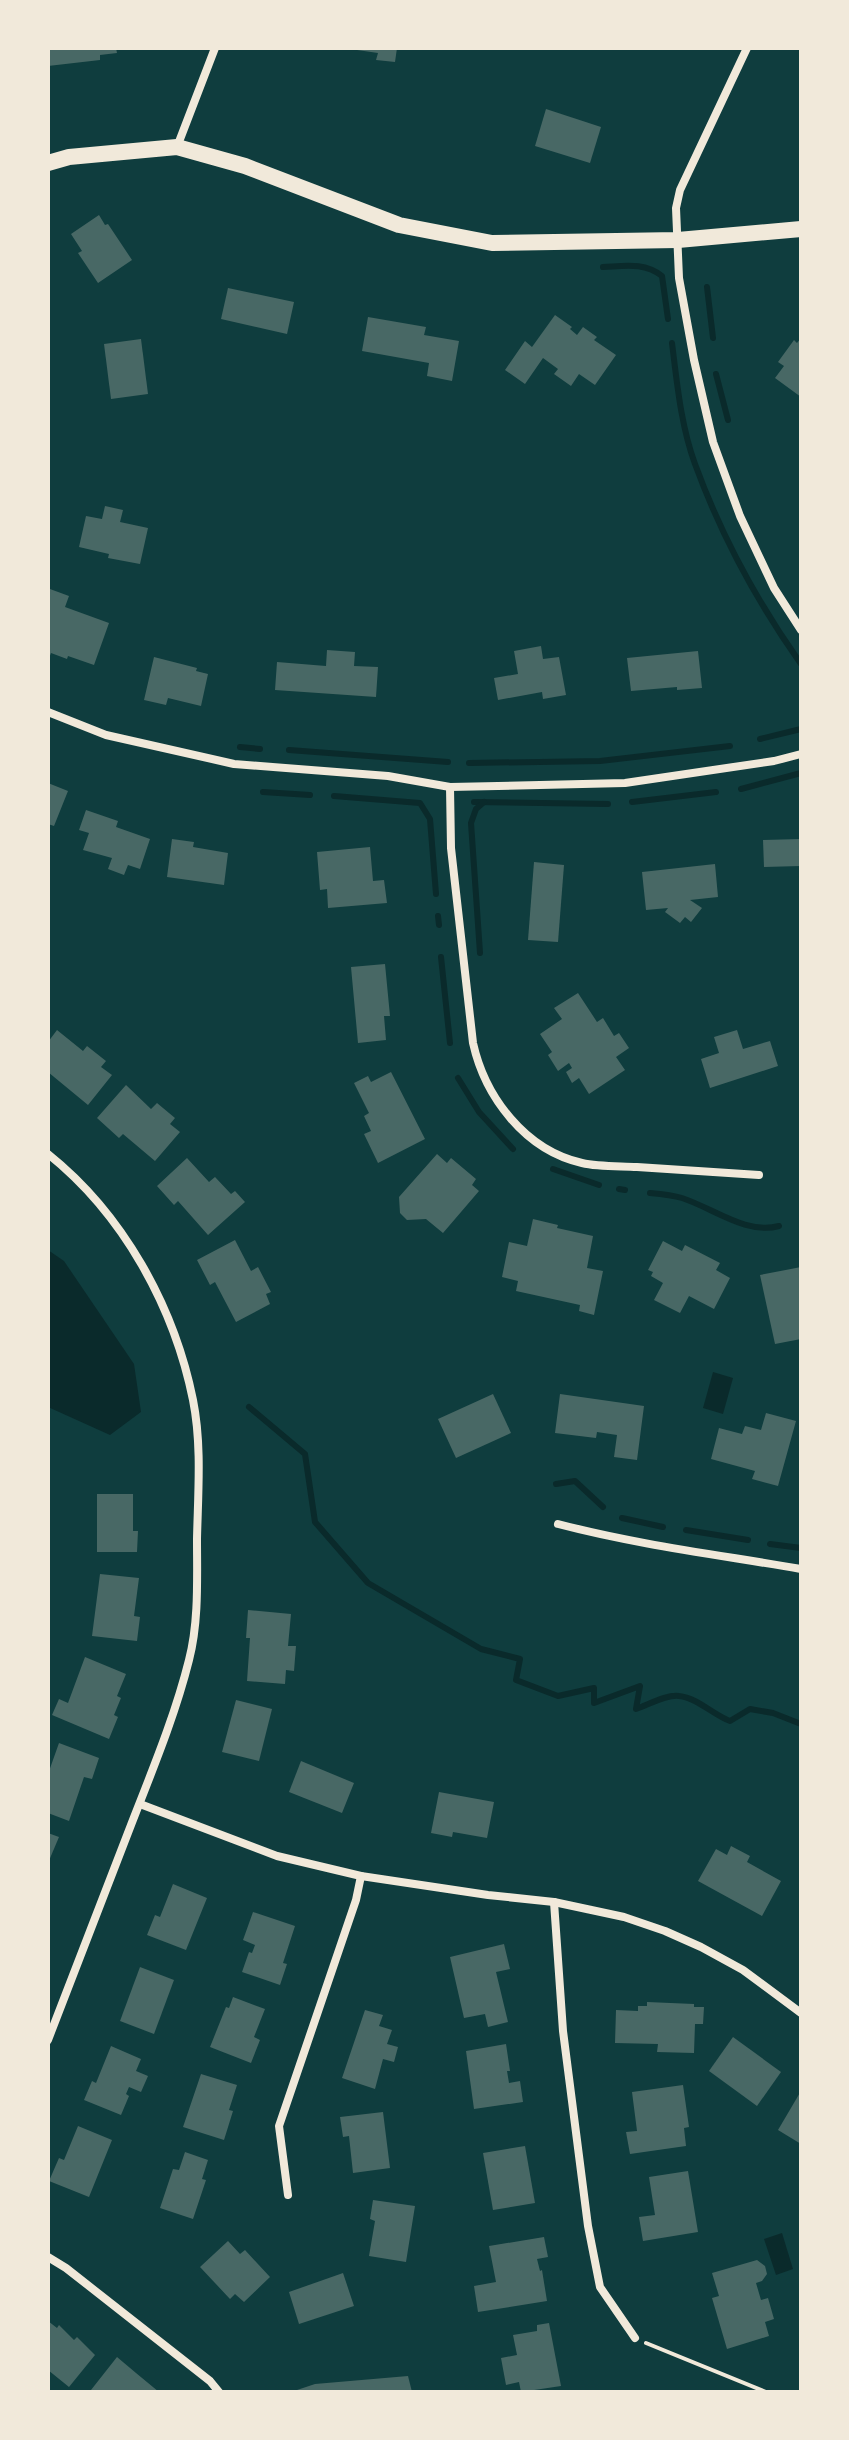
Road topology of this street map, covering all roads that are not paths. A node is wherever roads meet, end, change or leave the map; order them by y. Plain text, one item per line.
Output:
1 (215, 48) edge
2 (747, 48) edge
3 (177, 147) junction
4 (48, 163) edge
5 (801, 229) edge
6 (678, 240) junction
7 (801, 630) edge
8 (48, 712) edge
9 (801, 754) edge
10 (450, 787) junction
11 (48, 1154) edge
12 (759, 1175) dead end
13 (558, 1524) dead end
14 (801, 1569) edge
15 (140, 1804) junction
16 (361, 1876) junction
17 (554, 1902) junction
18 (801, 2013) edge
19 (48, 2040) edge
20 (288, 2195) dead end
21 (48, 2257) edge
22 (635, 2338) road end
23 (219, 2392) edge

1 - 3 street
2 - 6 street
3 - 4 main road
3 - 6 main road
5 - 6 main road
6 - 7 street
8 - 10 street
9 - 10 street
10 - 12 street
11 - 15 street
13 - 14 street
15 - 16 street
15 - 19 street
16 - 17 street
16 - 20 street
17 - 18 street
17 - 22 street
21 - 23 street

